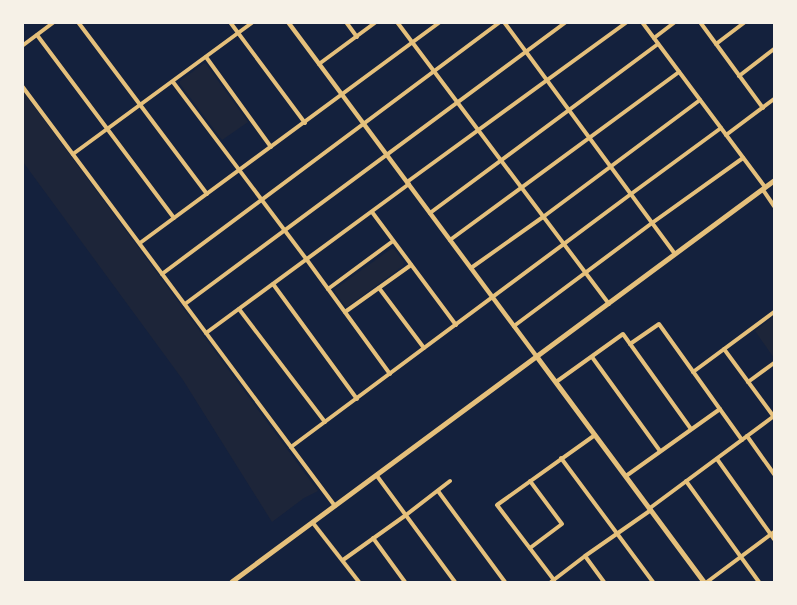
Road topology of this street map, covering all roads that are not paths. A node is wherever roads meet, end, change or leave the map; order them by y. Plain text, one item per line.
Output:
1 (54, 22) edge
2 (78, 22) edge
3 (230, 22) edge
4 (252, 22) edge
5 (288, 22) edge
6 (346, 22) edge
7 (376, 22) edge
8 (397, 22) edge
9 (440, 22) edge
10 (502, 22) edge
11 (566, 22) edge
12 (627, 22) edge
13 (642, 22) edge
14 (675, 22) edge
15 (700, 22) edge
16 (745, 22) edge
17 (238, 33) junction
18 (37, 35) junction
19 (357, 37) junction
20 (654, 38) junction
21 (412, 43) junction
22 (658, 44) junction
23 (716, 44) junction
24 (22, 46) edge
25 (774, 50) edge
26 (526, 52) junction
27 (206, 57) junction
28 (320, 64) junction
29 (434, 72) junction
30 (679, 72) junction
31 (739, 76) junction
32 (547, 81) junction
33 (173, 82) junction
34 (22, 86) edge
35 (342, 95) junction
36 (774, 99) edge
37 (700, 100) junction
38 (458, 103) junction
39 (140, 106) junction
40 (763, 108) junction
41 (568, 110) junction
42 (305, 123) junction
43 (363, 123) junction
44 (721, 128) junction
45 (107, 129) junction
46 (479, 131) junction
47 (726, 135) junction
48 (589, 138) junction
49 (271, 147) junction
50 (73, 154) junction
51 (387, 155) junction
52 (743, 158) junction
53 (500, 160) junction
54 (610, 166) junction
55 (239, 170) junction
56 (774, 182) edge
57 (408, 183) junction
58 (521, 188) junction
59 (764, 189) junction
60 (207, 194) junction
61 (631, 194) junction
62 (261, 199) junction
63 (774, 206) edge
64 (372, 212) junction
65 (430, 213) junction
66 (543, 217) junction
67 (174, 218) junction
68 (652, 223) junction
69 (284, 230) junction
70 (450, 240) junction
71 (393, 241) junction
72 (140, 243) junction
73 (564, 245) junction
74 (676, 255) junction
75 (307, 260) junction
76 (411, 265) junction
77 (471, 268) junction
78 (585, 273) junction
79 (162, 274) junction
80 (273, 284) junction
81 (379, 288) junction
82 (328, 289) junction
83 (493, 297) junction
84 (185, 304) junction
85 (609, 304) junction
86 (239, 309) junction
87 (345, 312) junction
88 (774, 312) edge
89 (456, 325) junction
90 (514, 326) junction
91 (207, 333) junction
92 (630, 344) junction
93 (424, 348) junction
94 (724, 350) junction
95 (537, 357) junction
96 (592, 357) junction
97 (774, 363) edge
98 (693, 372) junction
99 (390, 374) junction
100 (556, 382) junction
101 (748, 382) junction
102 (357, 399) junction
103 (720, 409) junction
104 (774, 416) edge
105 (325, 422) junction
106 (691, 429) junction
107 (595, 435) junction
108 (747, 436) junction
109 (742, 440) junction
110 (291, 447) junction
111 (660, 451) junction
112 (561, 458) junction
113 (717, 459) junction
114 (774, 474) edge
115 (377, 476) junction
116 (626, 476) junction
117 (450, 481) dead end
118 (530, 481) junction
119 (686, 481) junction
120 (438, 491) junction
121 (335, 506) junction
122 (650, 509) junction
123 (406, 515) junction
124 (313, 523) junction
125 (617, 534) junction
126 (773, 535) edge
127 (373, 538) junction
128 (530, 548) junction
129 (585, 556) junction
130 (740, 558) junction
131 (343, 560) junction
132 (552, 581) edge
133 (232, 582) edge
134 (359, 582) edge
135 (405, 582) edge
136 (455, 582) edge
137 (505, 582) edge
138 (604, 582) edge
139 (653, 582) edge
140 (706, 582) edge
141 (759, 582) edge

1 - 18 street
2 - 39 street
3 - 17 street
4 - 17 street
5 - 28 street
6 - 19 street
7 - 19 street
8 - 21 street
9 - 21 street
10 - 26 street
10 - 29 street
11 - 26 street
12 - 32 street
13 - 20 street
14 - 20 street
15 - 23 street
16 - 23 street
17 - 27 street
17 - 42 street
18 - 24 street
18 - 45 street
19 - 28 street
20 - 22 street
21 - 29 street
21 - 35 street
22 - 30 street
22 - 41 street
23 - 31 street
25 - 31 street
26 - 32 street
26 - 38 street
27 - 33 street
27 - 49 street
28 - 35 street
29 - 38 street
29 - 43 street
30 - 37 street
30 - 48 street
31 - 40 street
32 - 41 street
32 - 46 street
33 - 39 street
33 - 55 street
34 - 50 street
35 - 42 street
35 - 43 street
36 - 40 street
37 - 44 street
37 - 54 street
38 - 46 street
38 - 51 street
39 - 45 street
39 - 60 street
40 - 47 street
41 - 48 street
41 - 53 street
42 - 49 street
43 - 51 street
43 - 62 street
44 - 47 street
44 - 61 street
45 - 50 street
45 - 67 street
46 - 53 street
46 - 57 street
47 - 52 street
48 - 54 street
48 - 58 street
49 - 55 street
50 - 72 street
51 - 57 street
51 - 69 street
52 - 59 street
52 - 68 street
53 - 58 street
53 - 65 street
54 - 61 street
54 - 66 street
55 - 60 street
55 - 62 street
56 - 59 main road
57 - 64 street
57 - 65 street
58 - 66 street
58 - 70 street
59 - 63 street
59 - 74 main road
60 - 67 street
61 - 68 street
61 - 73 street
62 - 69 street
62 - 79 street
64 - 71 street
64 - 75 street
65 - 70 street
66 - 73 street
66 - 77 street
67 - 72 street
68 - 74 street
68 - 78 street
69 - 75 street
69 - 84 street
70 - 77 street
71 - 76 street
71 - 82 street
72 - 79 street
73 - 78 street
73 - 83 street
74 - 85 main road
75 - 80 street
75 - 82 street
76 - 81 street
76 - 89 street
77 - 83 street
78 - 85 street
78 - 90 street
79 - 84 street
80 - 86 street
80 - 102 street
81 - 87 street
81 - 93 street
82 - 87 street
83 - 89 street
83 - 90 street
84 - 91 street
85 - 95 main road
86 - 91 street
86 - 105 street
87 - 99 street
88 - 94 street
89 - 93 street
90 - 95 street
91 - 110 street
92 - 96 street
92 - 98 street
92 - 106 street
93 - 99 street
94 - 98 street
94 - 101 street
95 - 100 main road
95 - 115 main road
96 - 100 street
96 - 111 street
97 - 101 street
98 - 103 street
99 - 102 street
100 - 107 main road
101 - 104 street
102 - 105 street
103 - 106 street
103 - 109 street
104 - 108 street
105 - 110 street
106 - 111 street
107 - 112 street
107 - 116 main road
108 - 109 street
108 - 114 street
109 - 113 street
110 - 121 street
111 - 116 street
112 - 118 street
112 - 125 street
113 - 119 street
113 - 126 street
115 - 121 main road
115 - 123 street
116 - 122 main road
117 - 120 street
118 - 128 street
118 - 128 street
119 - 122 street
119 - 130 street
120 - 123 street
120 - 137 street
121 - 124 main road
122 - 125 street
122 - 140 main road
123 - 127 street
123 - 136 street
124 - 131 street
124 - 133 main road
125 - 129 street
125 - 139 street
126 - 130 street
127 - 131 street
127 - 135 street
128 - 132 street
129 - 132 street
129 - 138 street
130 - 140 street
130 - 141 street
131 - 134 street

